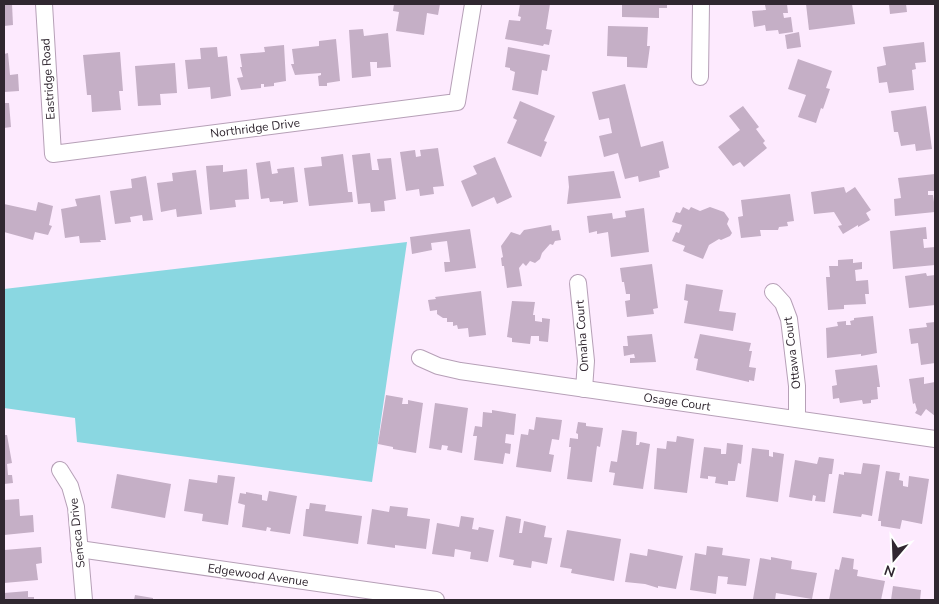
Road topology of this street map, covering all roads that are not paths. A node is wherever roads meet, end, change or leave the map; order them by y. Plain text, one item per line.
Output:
1 (44, 4) edge
2 (473, 4) edge
3 (701, 4) edge
4 (700, 78) dead end
5 (53, 154) joint
6 (578, 284) dead end
7 (773, 292) dead end
8 (420, 358) dead end
9 (584, 388) junction
10 (797, 419) junction
11 (935, 439) edge
12 (60, 470) dead end
13 (80, 550) junction
14 (84, 600) edge
15 (436, 600) edge

1 - 5 street, Eastridge Road
2 - 5 street, Northridge Drive
3 - 4 street
6 - 9 street, Omaha Court
7 - 10 street, Ottawa Court
8 - 9 street, Osage Court
9 - 10 street, Osage Court
10 - 11 street, Osage Court
12 - 13 street, Seneca Drive
13 - 14 street, Seneca Drive
13 - 15 street, Edgewood Avenue

